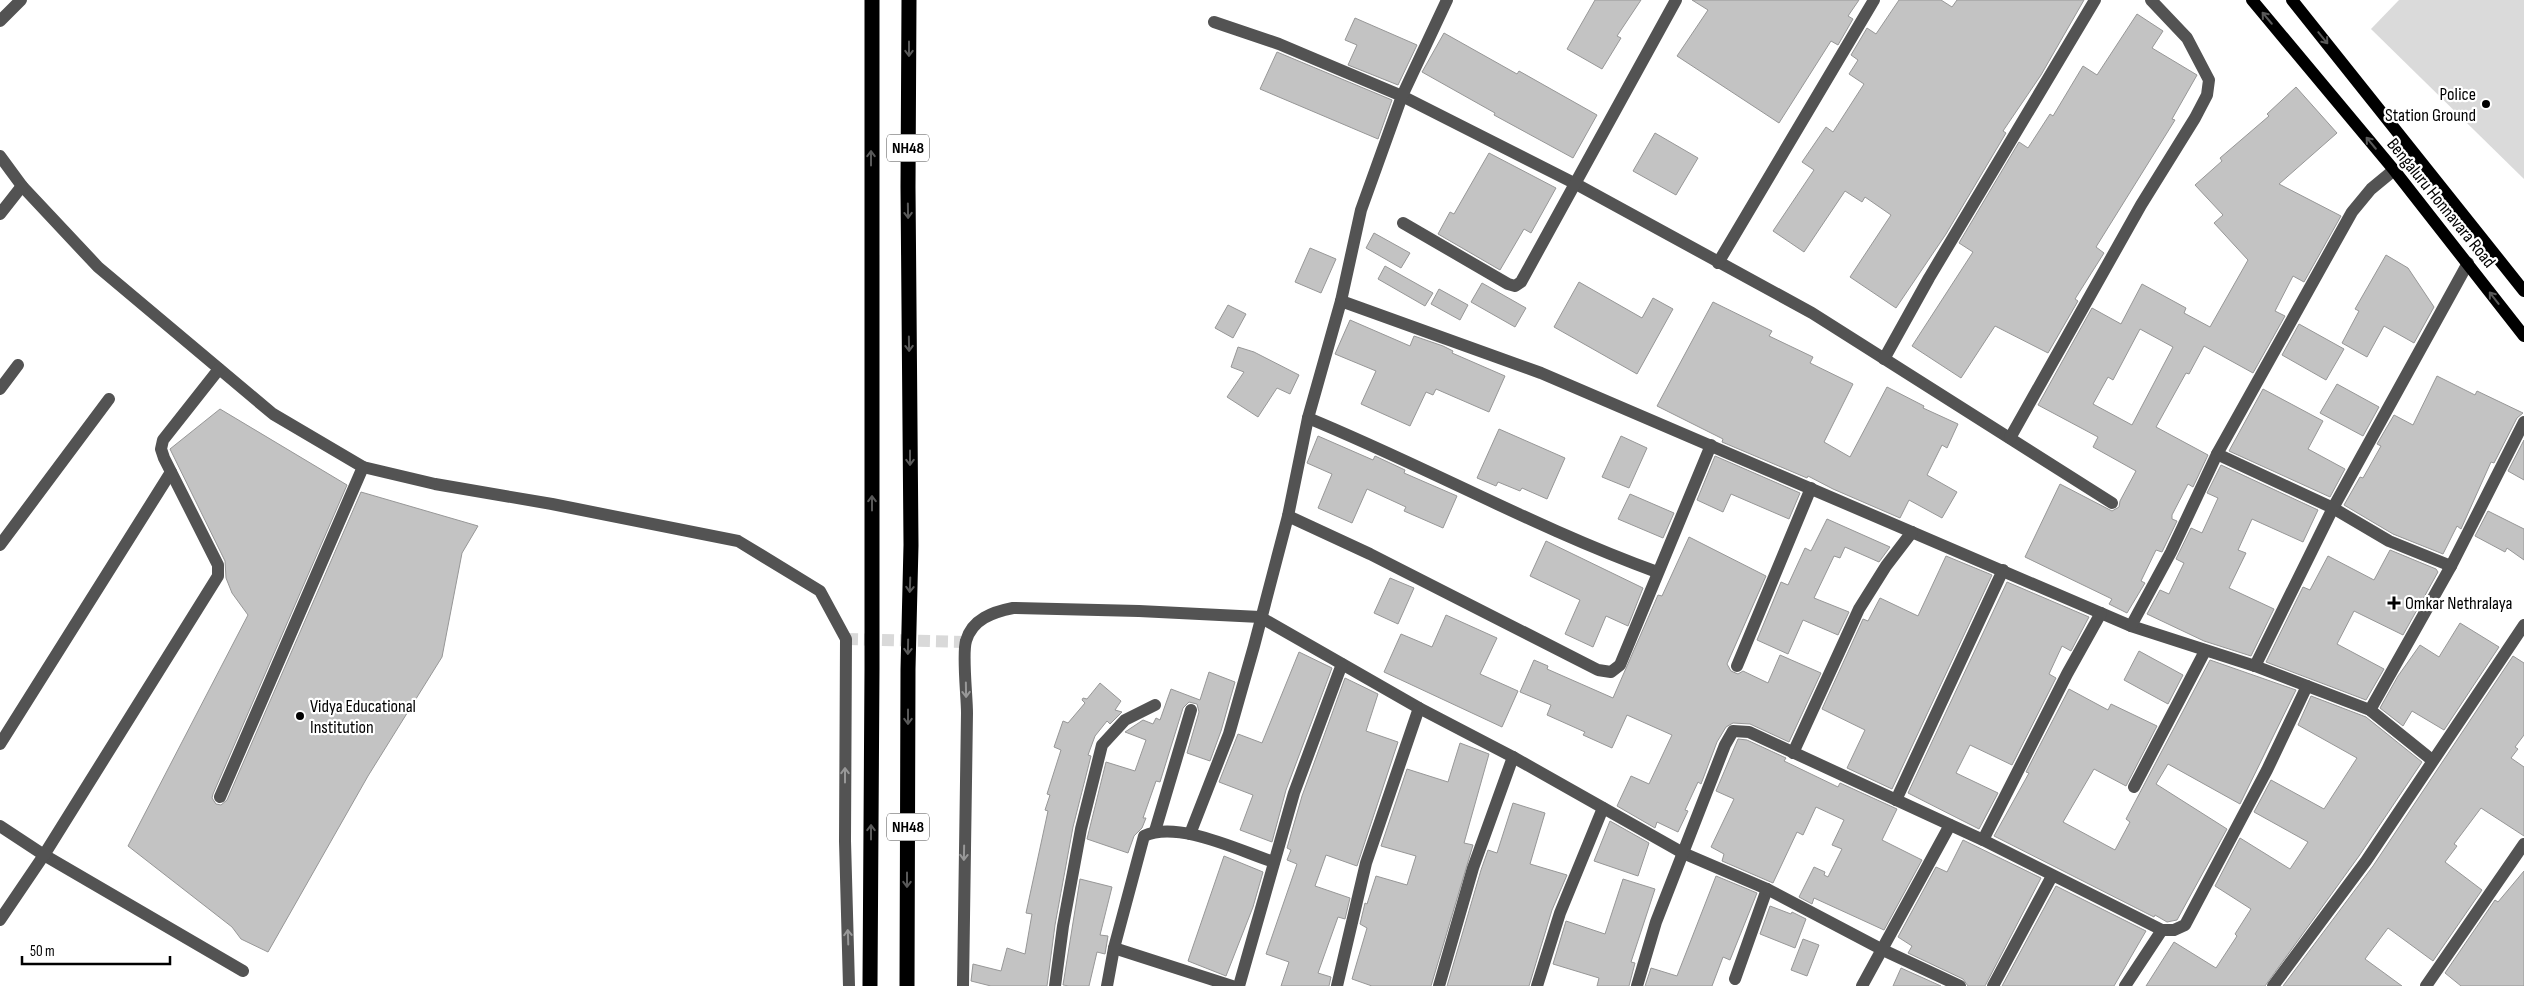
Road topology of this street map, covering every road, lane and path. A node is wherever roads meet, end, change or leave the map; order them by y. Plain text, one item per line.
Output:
1 (21, 0) edge
2 (872, 0) edge
3 (909, 0) edge
4 (1447, 0) edge
5 (1676, 0) edge
6 (1874, 0) edge
7 (2095, 0) edge
8 (2152, 0) edge
9 (2252, 0) edge
10 (2292, 0) edge
11 (0, 21) edge
12 (1214, 22) dead end
13 (1402, 96) junction
14 (0, 156) edge
15 (2394, 170) junction
16 (1576, 184) junction
17 (22, 186) junction
18 (0, 214) edge
19 (1403, 223) dead end
20 (1718, 263) junction
21 (2468, 263) junction
22 (2524, 291) edge
23 (1341, 301) junction
24 (2524, 336) edge
25 (1884, 359) junction
26 (18, 365) dead end
27 (219, 369) junction
28 (0, 389) edge
29 (109, 399) dead end
30 (1308, 418) junction
31 (2524, 422) edge
32 (2010, 438) junction
33 (1711, 445) junction
34 (2217, 454) junction
35 (363, 467) junction
36 (171, 472) junction
37 (1810, 488) junction
38 (2112, 503) dead end
39 (2333, 508) junction
40 (1288, 516) junction
41 (1912, 532) junction
42 (2, 538) edge
43 (2451, 566) junction
44 (2003, 570) junction
45 (1657, 572) junction
46 (2101, 613) junction
47 (1260, 617) junction
48 (2524, 625) edge
49 (2131, 626) junction
50 (2205, 651) junction
51 (1342, 664) junction
52 (1736, 666) dead end
53 (2254, 666) junction
54 (2307, 686) junction
55 (1155, 705) dead end
56 (1419, 708) junction
57 (1191, 710) dead end
58 (2370, 710) junction
59 (0, 744) edge
60 (1793, 753) junction
61 (1513, 757) junction
62 (2432, 760) junction
63 (2134, 787) dead end
64 (220, 797) dead end
65 (1896, 800) junction
66 (1603, 808) junction
67 (0, 826) edge
68 (1950, 826) junction
69 (1155, 831) junction
70 (1190, 834) junction
71 (1983, 840) junction
72 (2524, 844) edge
73 (1683, 853) junction
74 (44, 855) junction
75 (1274, 862) junction
76 (2052, 876) junction
77 (1767, 889) junction
78 (0, 920) edge
79 (2162, 930) junction
80 (1114, 948) junction
81 (1883, 950) junction
82 (243, 970) dead end
83 (1735, 979) dead end
84 (849, 986) edge
85 (870, 986) edge
86 (907, 986) edge
87 (963, 986) edge
88 (1055, 986) edge
89 (1107, 986) edge
90 (1232, 986) edge
91 (1239, 986) edge
92 (1338, 986) edge
93 (1439, 986) edge
94 (1537, 986) edge
95 (1637, 986) edge
96 (1862, 986) edge
97 (1960, 986) edge
98 (1993, 986) edge
99 (2125, 986) edge
100 (2273, 986) edge
101 (2426, 986) edge

1 - 11 street
85 -> 2 highway, NH48
3 -> 86 highway, NH48
4 - 13 street
5 - 16 street
6 - 20 street
7 - 25 street
8 - 32 street
15 -> 9 main road, Bengaluru Honnavara Road
10 -> 22 main road, Bengaluru Honnavara Road
12 - 13 street
13 - 16 street
13 - 23 street
14 - 17 street
15 - 21 main road, Bengaluru Honnavara Road
15 - 34 street
16 - 19 street
16 - 20 street
17 - 18 street
17 - 27 street
20 - 25 street
24 -> 21 main road, Bengaluru Honnavara Road
21 - 39 street
23 - 30 street
23 - 33 street
25 - 32 street
26 - 28 street
27 - 35 street
27 - 36 street
29 - 42 street
30 - 40 street
30 - 45 street
31 - 43 street
32 - 38 street
33 - 37 street
33 - 45 street
34 - 39 street
34 - 49 street
35 - 64 street
84 -> 35 street
36 - 59 street
36 - 74 street
37 - 41 street
37 - 52 street
39 - 43 street
39 - 53 street
40 - 45 street
40 - 47 street
41 - 44 street
41 - 60 street
43 - 58 street
44 - 46 street
44 - 65 street
46 - 49 street
46 - 71 street
47 - 51 street
47 - 70 street
47 -> 87 street
48 - 62 street
49 - 50 street
50 - 53 street
50 - 63 street
51 - 56 street
51 - 75 street
53 - 54 street
54 - 58 street
54 - 79 street
55 - 88 street
56 - 61 street
56 - 92 street
57 - 69 street
58 - 62 street
60 - 65 street
60 - 73 street
61 - 66 street
61 - 93 street
62 - 100 street
65 - 68 street
66 - 73 street
66 - 94 street
67 - 74 street
68 - 71 street
68 - 81 street
69 - 70 street
69 - 80 street
70 - 75 street
71 - 76 street
72 - 101 street
73 - 77 street
73 - 95 street
74 - 78 street
74 - 82 street
75 - 91 street
76 - 79 street
76 - 98 street
77 - 81 street
77 - 83 street
79 - 99 street
80 - 89 street
80 - 90 street
81 - 96 street
81 - 97 street

